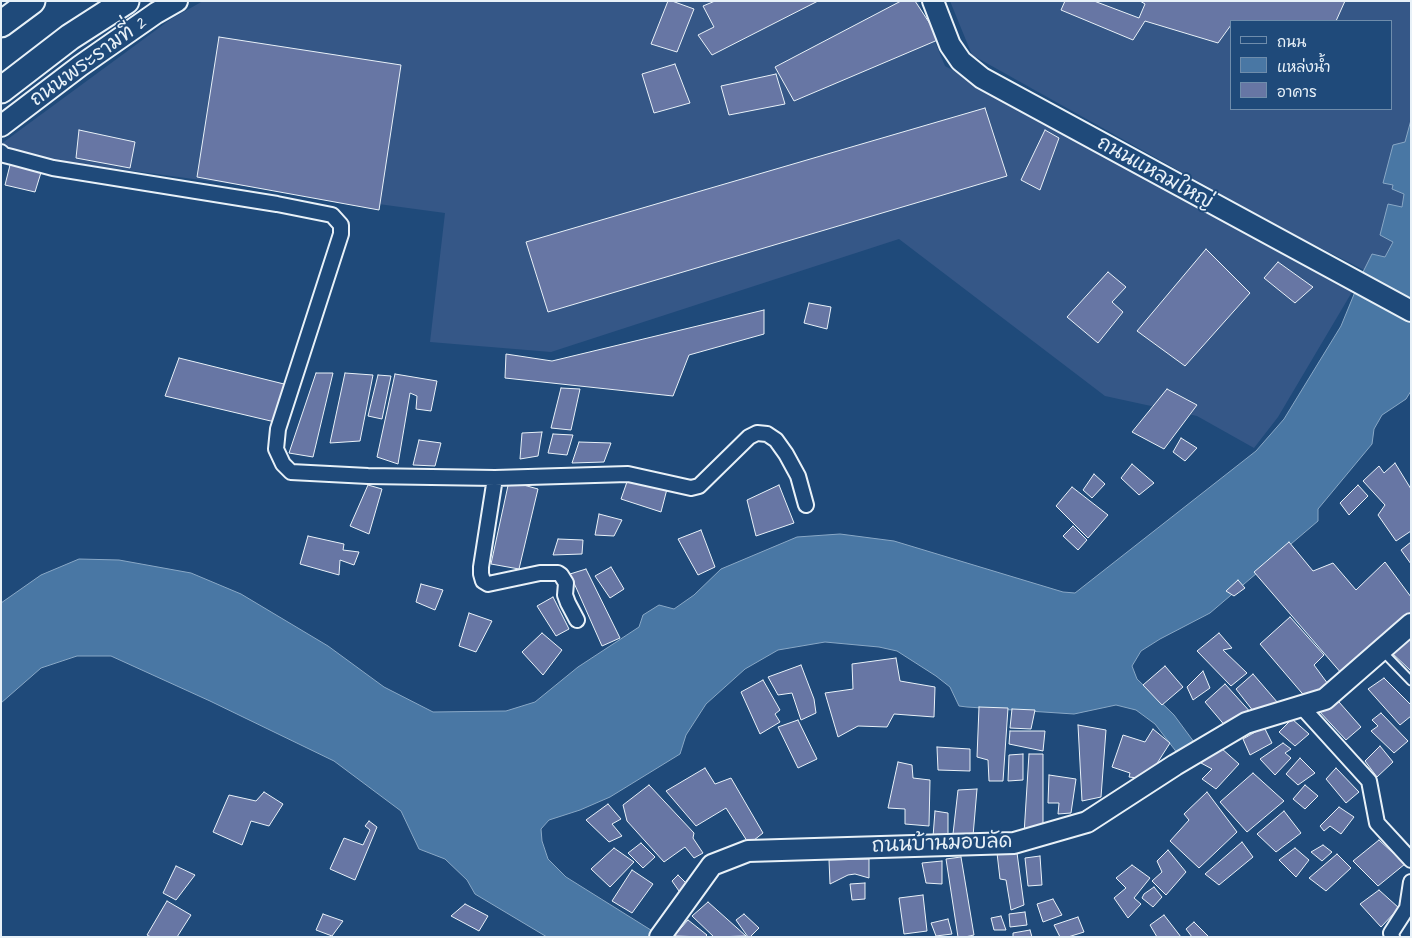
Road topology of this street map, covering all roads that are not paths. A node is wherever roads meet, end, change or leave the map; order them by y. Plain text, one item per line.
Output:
1 (32, 1) edge
2 (126, 1) edge
3 (177, 1) edge
4 (933, 1) edge
5 (1, 24) edge
6 (1, 90) edge
7 (1, 126) edge
8 (1, 152) edge
9 (1411, 311) edge
10 (495, 478) junction
11 (806, 505) dead end
12 (578, 620) dead end
13 (1411, 624) edge
14 (1381, 650) junction
15 (1411, 680) edge
16 (1301, 706) junction
17 (1411, 860) edge
18 (1411, 882) edge
19 (661, 935) edge
20 (1392, 937) edge

1 - 5 highway
2 - 6 highway, ถนนพระรามที่ 2
3 - 7 street, ถนนพระรามที่ 2
4 - 9 street, ถนนแหลมใหญ่
8 - 10 street
10 - 11 street
10 - 12 street
13 - 14 street, ถนนบ้านมอบลัด
14 - 15 lane
14 - 16 street, ถนนบ้านมอบลัด
16 - 17 street
16 - 19 street, ถนนบ้านมอบลัด
18 - 20 street

